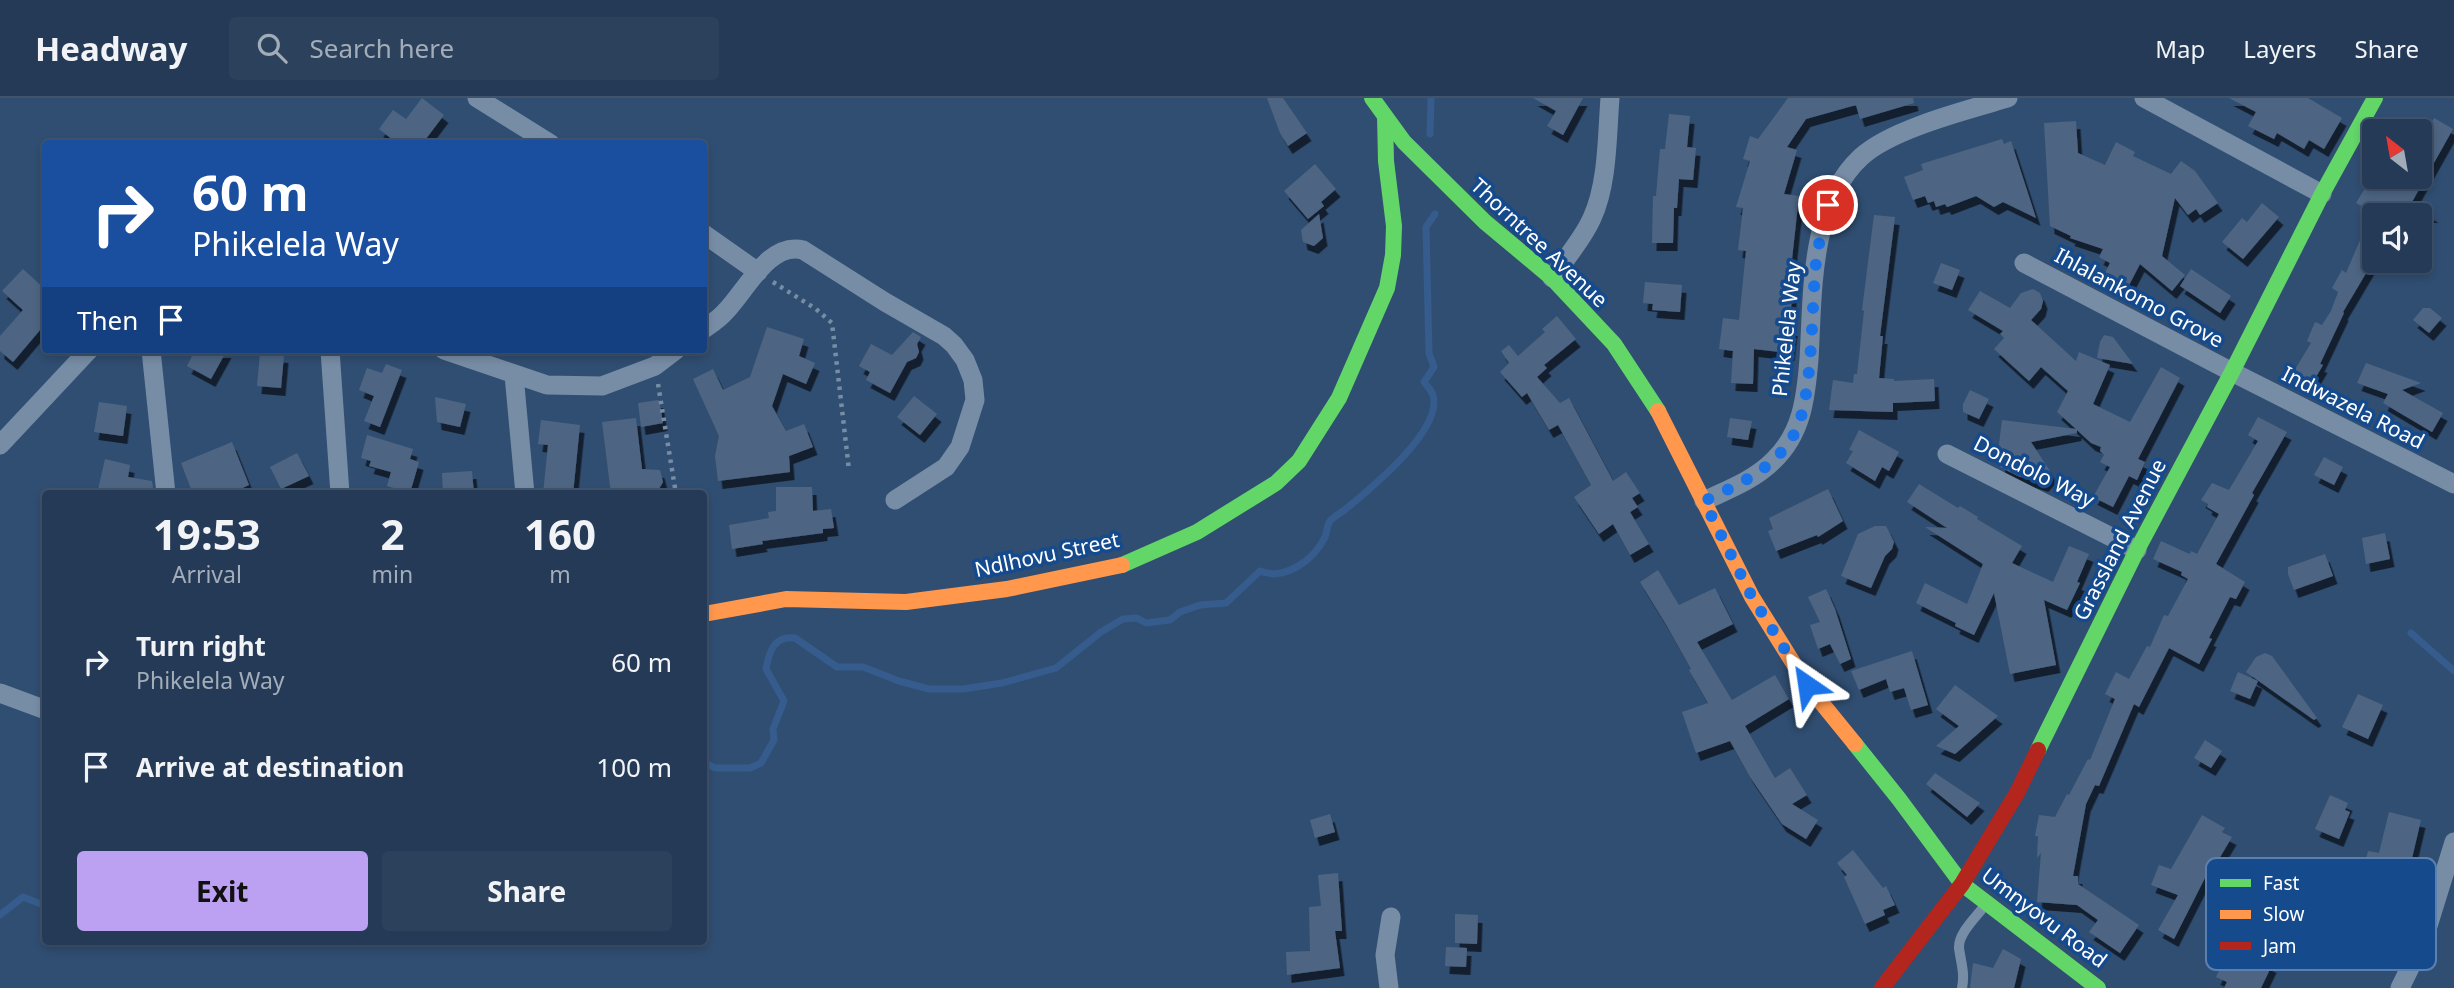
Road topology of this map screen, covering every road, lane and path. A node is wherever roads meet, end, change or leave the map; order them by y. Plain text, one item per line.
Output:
1 (477, 98) edge
2 (1372, 98) edge
3 (1610, 98) edge
4 (2008, 98) edge
5 (2146, 98) edge
6 (2375, 98) edge
7 (1385, 116) junction
8 (545, 140) edge
9 (2322, 194) junction
10 (707, 236) edge
11 (2024, 263) dead end
12 (758, 272) junction
13 (1552, 278) junction
14 (707, 327) edge
15 (85, 354) edge
16 (151, 354) edge
17 (330, 354) edge
18 (455, 354) edge
19 (671, 354) edge
20 (655, 366) junction
21 (2232, 372) junction
22 (514, 375) junction
23 (0, 445) edge
24 (1947, 454) dead end
25 (849, 470) dead end
26 (2454, 484) edge
27 (166, 490) edge
28 (340, 490) edge
29 (525, 490) edge
30 (676, 490) edge
31 (895, 500) dead end
32 (1704, 501) junction
33 (2137, 550) junction
34 (707, 613) edge
35 (0, 694) edge
36 (42, 709) edge
37 (2454, 842) edge
38 (1962, 884) junction
39 (2436, 900) edge
40 (1987, 903) junction
41 (1391, 917) dead end
42 (2409, 970) edge
43 (1389, 988) edge
44 (1882, 988) edge
45 (1962, 988) edge
46 (2098, 988) edge
47 (2400, 988) edge

1 - 8 street
2 - 7 street, Thorntree Avenue
3 - 13 street
4 - 32 street, Phikelela Way
5 - 9 street
6 - 9 street, Grassland Avenue
7 - 13 street, Thorntree Avenue
7 - 34 street, Ndlhovu Street
9 - 21 street, Grassland Avenue
10 - 12 street
11 - 21 street, Ihlalankomo Grove
12 - 14 street
12 - 25 path
12 - 31 street
13 - 32 street, Thorntree Avenue
15 - 23 street
16 - 27 street
17 - 28 street
18 - 22 street
19 - 20 street
20 - 22 street
20 - 30 path
21 - 26 street, Indwazela Road
21 - 33 street, Grassland Avenue
22 - 29 street
24 - 33 street, Dondolo Way
32 - 38 street, Thorntree Avenue
33 - 38 street, Grassland Avenue
35 - 36 street
37 - 39 street
38 - 40 street, Umnyovu Road
38 - 44 street, Grassland Avenue
40 - 45 lane
40 - 46 street, Umnyovu Road
41 - 43 street
42 - 47 street

